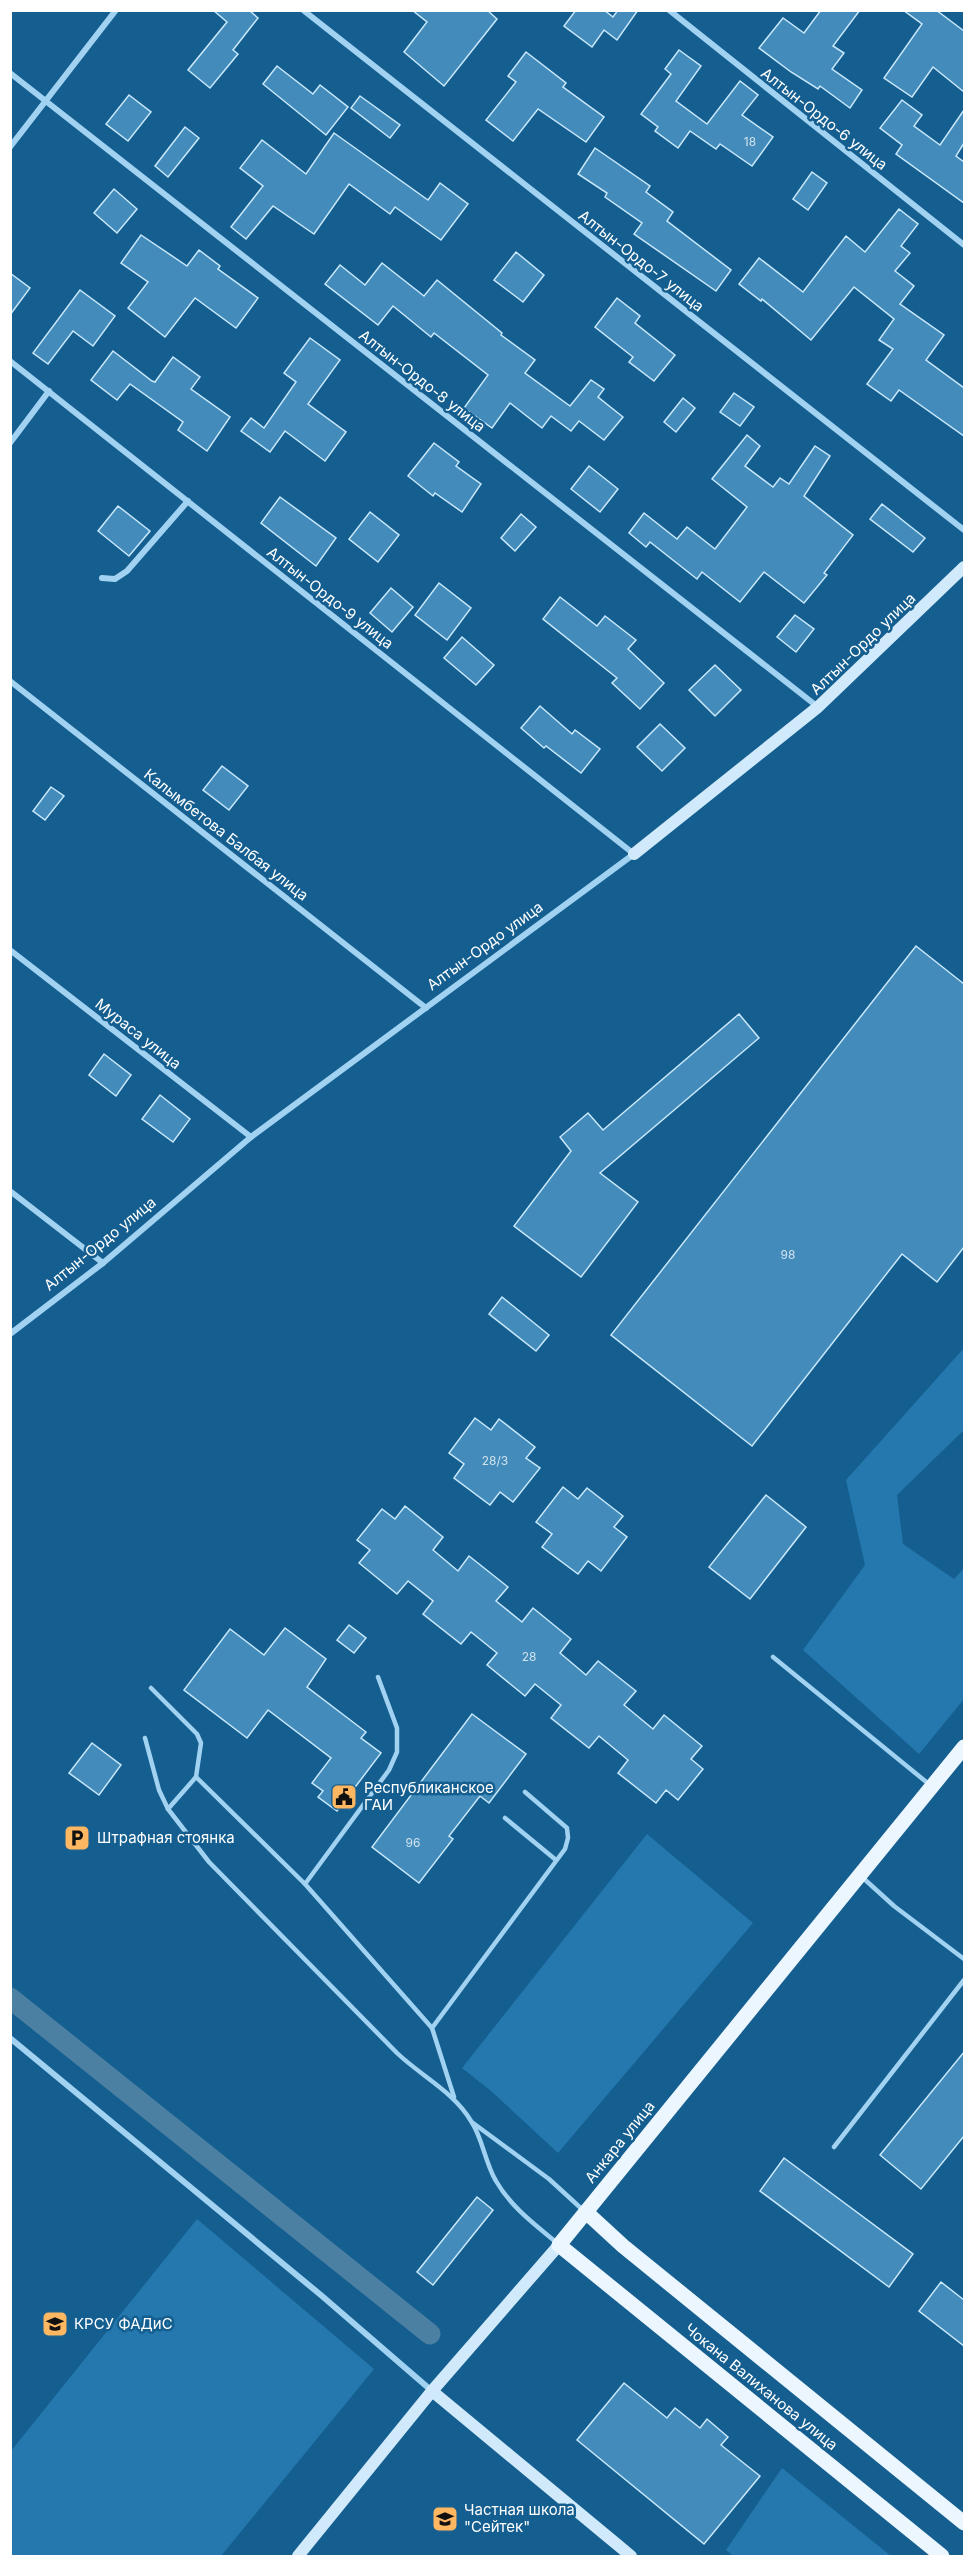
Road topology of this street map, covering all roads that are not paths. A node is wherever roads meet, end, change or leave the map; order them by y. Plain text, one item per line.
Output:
1 (116, 10) edge
2 (303, 10) edge
3 (669, 10) edge
4 (10, 73) edge
5 (46, 100) junction
6 (10, 147) edge
7 (964, 245) edge
8 (10, 361) edge
9 (49, 391) junction
10 (10, 443) edge
11 (188, 501) junction
12 (964, 530) edge
13 (964, 567) edge
14 (102, 578) dead end
15 (10, 681) edge
16 (818, 707) junction
17 (634, 854) junction
18 (10, 950) edge
19 (426, 1008) junction
20 (251, 1137) junction
21 (10, 1191) edge
22 (103, 1263) junction
23 (10, 1334) edge
24 (773, 1657) dead end
25 (378, 1677) dead end
26 (151, 1688) dead end
27 (145, 1738) dead end
28 (964, 1747) edge
29 (196, 1776) junction
30 (932, 1787) junction
31 (525, 1792) dead end
32 (168, 1809) junction
33 (505, 1818) dead end
34 (556, 1860) junction
35 (860, 1875) junction
36 (305, 1884) junction
37 (964, 1959) edge
38 (964, 1980) edge
39 (432, 2028) junction
40 (10, 2038) edge
41 (454, 2097) junction
42 (472, 2122) junction
43 (834, 2147) dead end
44 (586, 2212) junction
45 (559, 2245) junction
46 (432, 2391) junction
47 (964, 2523) edge
48 (298, 2556) edge
49 (631, 2556) edge
50 (942, 2556) edge

1 - 5 street
2 - 12 street, Алтын-Ордо-7 улица
3 - 7 street, Алтын-Ордо-6 улица
4 - 5 street, Алтын-Ордо-8 улица
5 - 6 street
5 - 16 street, Алтын-Ордо-8 улица
8 - 9 street, Алтын-Ордо-9 улица
9 - 10 street
9 - 11 street, Алтын-Ордо-9 улица
11 - 14 street
11 - 17 street, Алтын-Ордо-9 улица
13 - 16 street, Алтын-Ордо улица
15 - 19 street, Калымбетова Балбая улица
16 - 17 street, Алтын-Ордо улица
17 - 19 street, Алтын-Ордо улица
18 - 20 street, Мураса улица
19 - 20 street, Алтын-Ордо улица
20 - 22 street, Алтын-Ордо улица
21 - 22 street
22 - 23 street, Алтын-Ордо улица
24 - 30 lane
25 - 36 lane
26 - 29 lane
27 - 32 lane
28 - 30 main road, Анкара улица
29 - 32 lane
29 - 36 lane
30 - 35 main road, Анкара улица
31 - 34 lane
32 - 41 lane
33 - 34 lane
34 - 39 lane
35 - 37 lane
35 - 44 main road, Анкара улица
36 - 39 lane
38 - 43 lane
39 - 41 lane
40 - 46 street
41 - 42 lane
42 - 44 lane
42 - 45 lane
44 - 45 main road, Анкара улица
44 - 47 main road, Чокана Валиханова улица
45 - 46 street, Анкара улица
45 - 50 main road, Чокана Валиханова улица
46 - 48 street, Анкара улица
46 - 49 street

